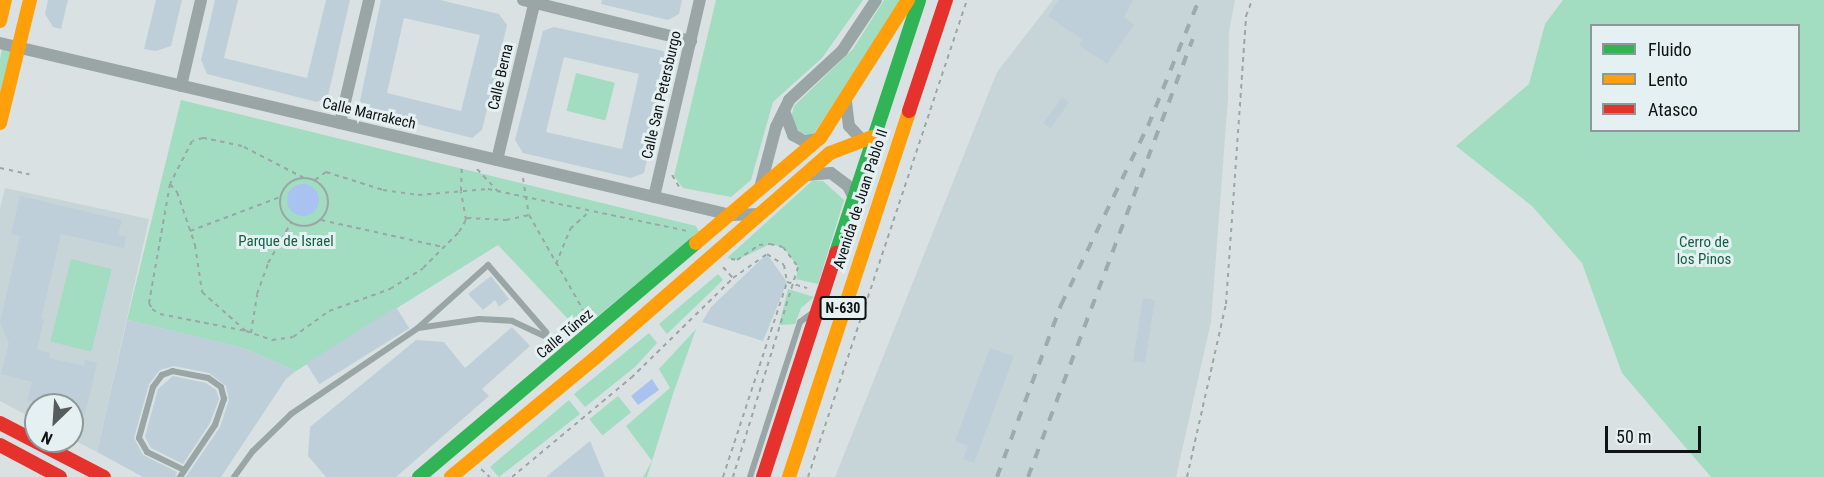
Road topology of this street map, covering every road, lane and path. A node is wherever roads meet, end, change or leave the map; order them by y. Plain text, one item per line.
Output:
1 (5, 0) edge
2 (30, 0) edge
3 (201, 0) edge
4 (369, 0) edge
5 (700, 0) edge
6 (876, 0) edge
7 (908, 0) edge
8 (919, 0) edge
9 (946, 0) edge
10 (967, 0) edge
11 (1252, 0) edge
12 (531, 1) edge
13 (0, 21) edge
14 (690, 41) junction
15 (0, 43) edge
16 (19, 47) junction
17 (181, 86) junction
18 (846, 102) junction
19 (784, 111) junction
20 (0, 123) edge
21 (340, 123) junction
22 (820, 138) junction
23 (867, 139) junction
24 (897, 140) junction
25 (463, 158) junction
26 (497, 160) junction
27 (675, 163) dead end
28 (524, 166) junction
29 (0, 168) edge
30 (29, 174) dead end
31 (807, 175) junction
32 (304, 178) junction
33 (315, 180) junction
34 (170, 184) junction
35 (461, 191) junction
36 (499, 193) junction
37 (683, 193) dead end
38 (758, 193) junction
39 (280, 197) junction
40 (654, 197) junction
41 (854, 199) junction
42 (525, 200) junction
43 (589, 212) junction
44 (761, 214) junction
45 (529, 215) junction
46 (731, 215) junction
47 (466, 218) junction
48 (321, 220) junction
49 (291, 223) junction
50 (190, 231) junction
51 (700, 244) junction
52 (727, 244) junction
53 (443, 247) junction
54 (712, 257) junction
55 (556, 264) junction
56 (734, 278) junction
57 (787, 282) junction
58 (823, 293) junction
59 (817, 311) junction
60 (418, 328) junction
61 (598, 328) junction
62 (246, 331) junction
63 (251, 333) junction
64 (548, 335) junction
65 (574, 349) junction
66 (594, 358) junction
67 (0, 423) edge
68 (0, 445) edge
69 (184, 470) junction
70 (60, 477) edge
71 (104, 477) edge
72 (180, 477) edge
73 (234, 477) edge
74 (419, 477) edge
75 (451, 477) edge
76 (512, 477) edge
77 (723, 477) edge
78 (733, 477) edge
79 (750, 477) edge
80 (763, 477) edge
81 (789, 477) edge
82 (808, 477) edge
83 (1187, 477) edge

1 - 13 main road
2 - 16 main road
3 - 17 street
4 - 21 street
5 - 14 street, Calle San Petersburgo
6 - 19 street
7 - 18 main road, Calle Túnez
8 - 23 main road, Avenida de Juan Pablo II / N-630
9 - 24 main road, Avenida de Juan Pablo II / N-630
10 - 82 path
11 - 83 path
12 - 14 street
12 - 26 street, Calle Berna
14 - 40 street, Calle San Petersburgo
15 - 16 street, Calle Marrakech
16 - 17 street, Calle Marrakech
16 - 20 main road
17 - 21 street, Calle Marrakech
18 - 22 main road, Calle Túnez
18 - 23 street
19 - 22 street
19 - 38 street
21 - 25 street, Calle Marrakech
22 - 38 main road, Calle Túnez
23 - 24 main road
23 - 31 main road
23 - 41 main road, Avenida de Juan Pablo II / N-630
24 - 81 main road, Avenida de Juan Pablo II / N-630
25 - 26 street, Calle Marrakech
25 - 35 path
25 - 36 path
26 - 28 street, Calle Marrakech
27 - 37 path
28 - 40 street, Calle Marrakech
28 - 42 path
29 - 30 path
31 - 41 street
31 - 44 main road
32 - 33 path
32 - 34 path
32 - 39 path
33 - 35 path
33 - 48 path
34 - 50 path
34 - 62 path
35 - 36 path
35 - 47 path
36 - 42 path
38 - 46 main road, Calle Túnez
39 - 49 path
39 - 50 path
40 - 46 street, Calle Marrakech
41 - 58 main road, Avenida de Juan Pablo II / N-630
42 - 43 path
42 - 45 path
43 - 51 path
43 - 55 path
44 - 46 street
44 - 52 main road
45 - 47 path
45 - 55 path
46 - 51 main road, Calle Túnez
46 - 52 street
47 - 53 path
48 - 49 path
48 - 53 path
49 - 63 path
50 - 62 path
51 - 61 main road, Calle Túnez
52 - 54 main road
53 - 63 path
54 - 56 path
54 - 66 main road
54 - 78 path
55 - 61 path
56 - 57 path
56 - 76 path
57 - 58 path
57 - 77 path
58 - 59 main road, Avenida de Juan Pablo II / N-630
59 - 79 lane
59 - 80 main road, Avenida de Juan Pablo II / N-630
60 - 64 lane
60 - 64 lane
60 - 73 lane
61 - 65 main road, Calle Túnez
62 - 63 path
64 - 65 lane
65 - 66 street
65 - 74 main road, Calle Túnez
66 - 75 main road
67 - 71 main road
68 - 70 main road
69 - 69 lane
69 - 72 lane

